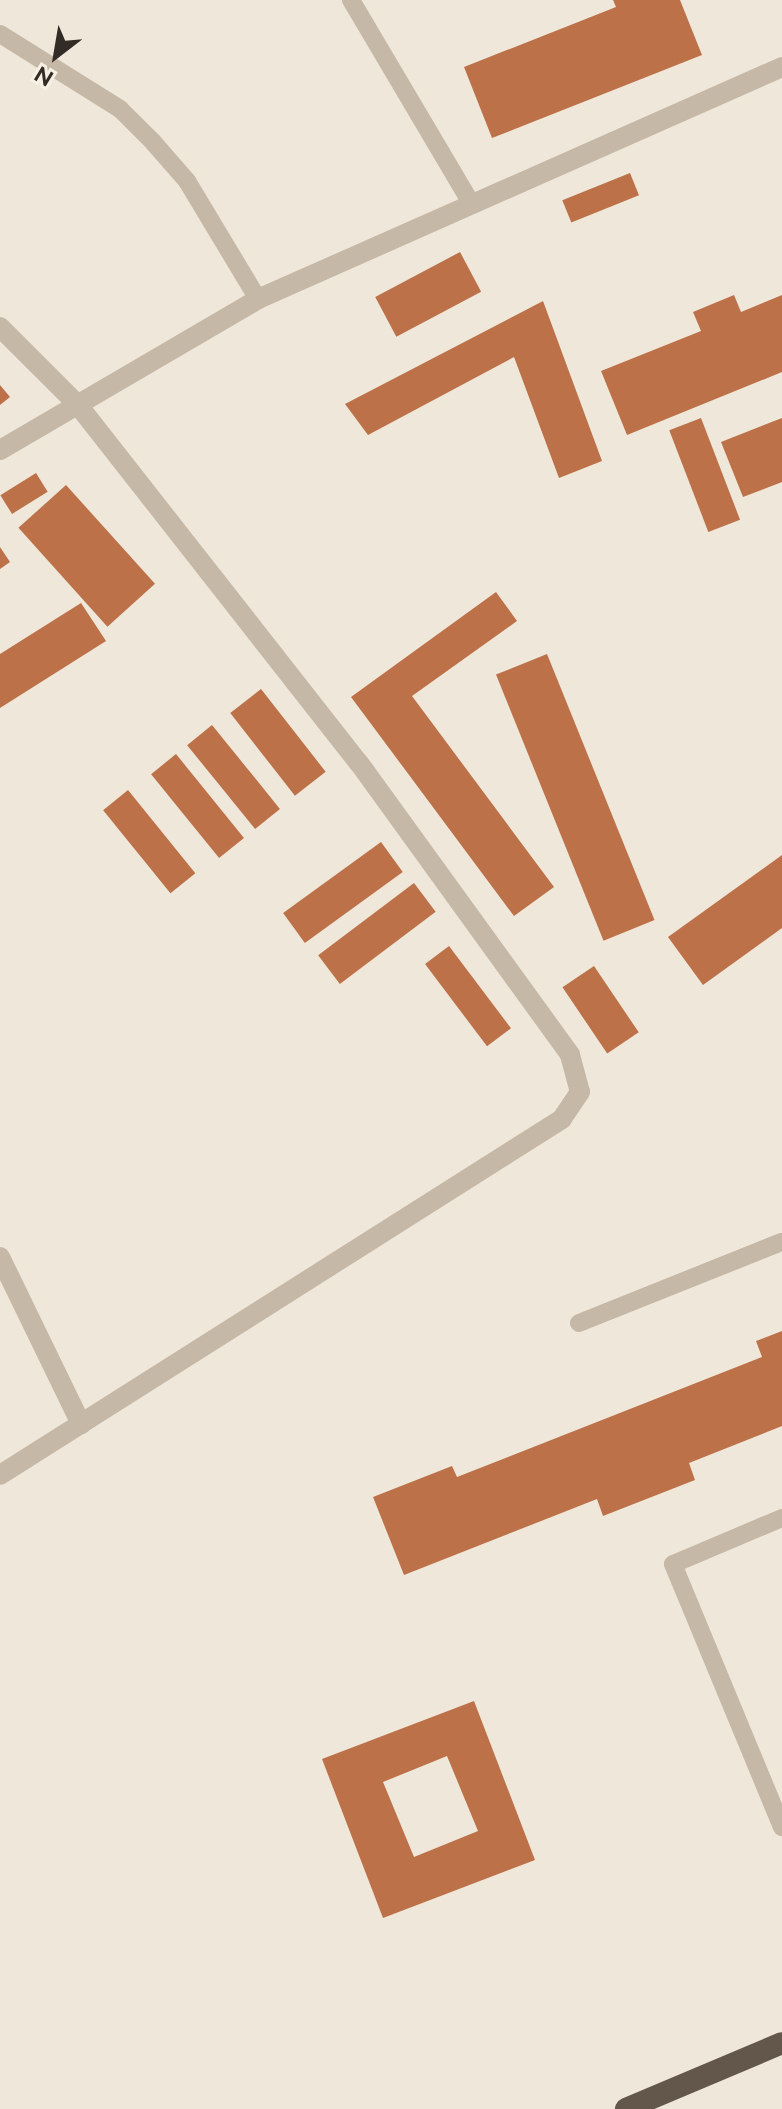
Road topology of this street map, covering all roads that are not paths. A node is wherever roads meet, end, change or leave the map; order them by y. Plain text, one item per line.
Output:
1 (351, 0) edge
2 (0, 34) edge
3 (782, 67) edge
4 (471, 203) junction
5 (258, 299) junction
6 (0, 327) edge
7 (78, 405) junction
8 (0, 450) edge
9 (782, 1242) edge
10 (0, 1257) edge
11 (579, 1323) dead end
12 (81, 1424) junction
13 (0, 1475) edge
14 (782, 1518) edge
15 (782, 1827) edge
16 (782, 2043) edge
17 (626, 2109) edge

1 - 4 lane
2 - 5 lane
3 - 4 street
4 - 5 street
5 - 7 street
6 - 7 street
7 - 8 street
7 - 12 street
9 - 11 lane
10 - 12 street
12 - 13 street
14 - 15 lane
16 - 17 highway

